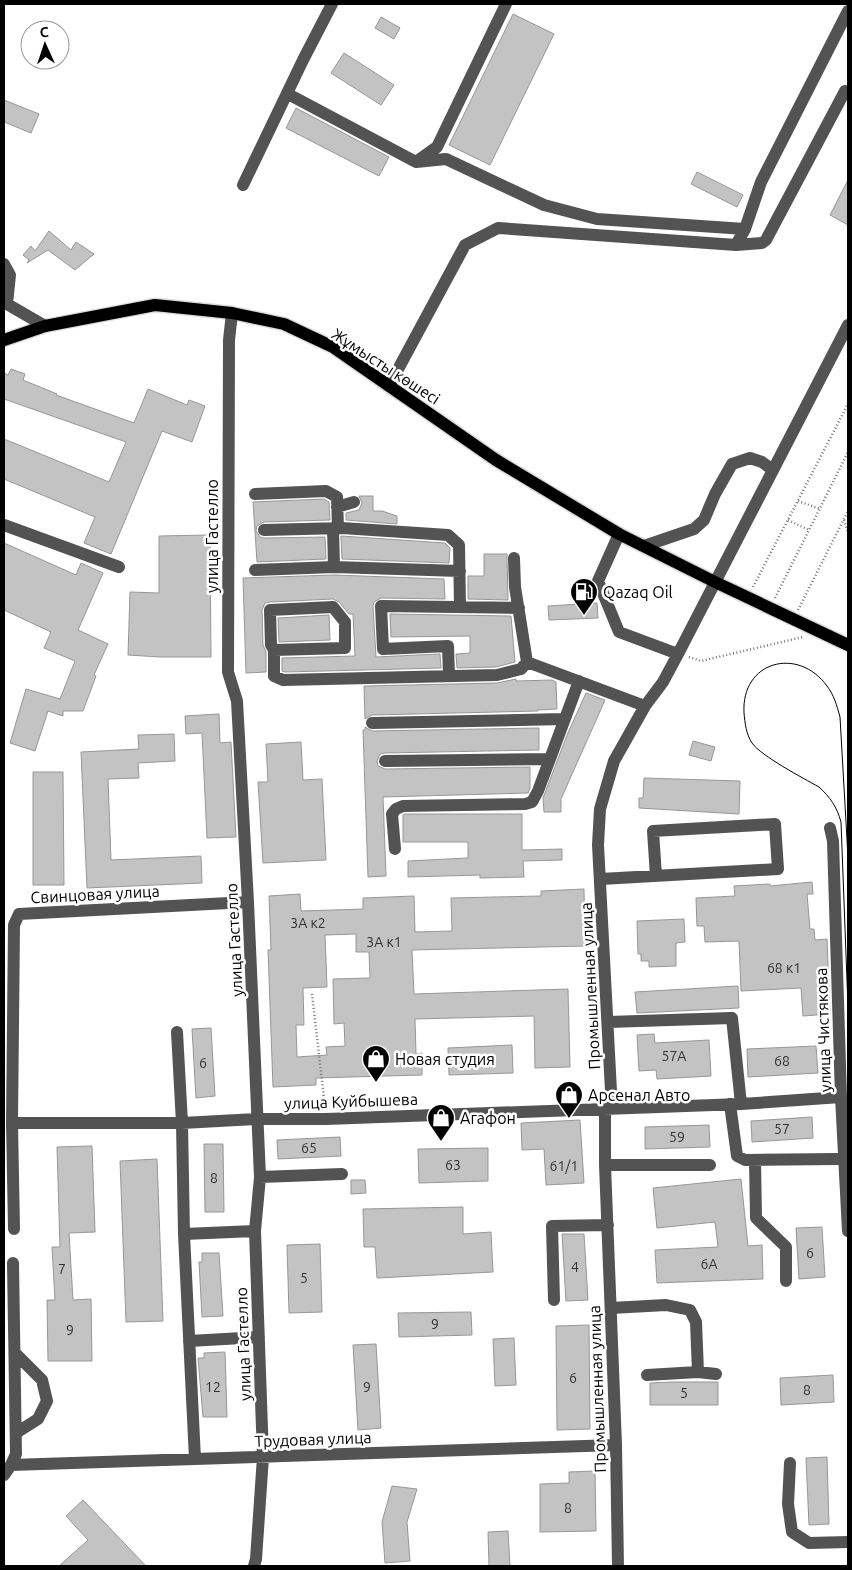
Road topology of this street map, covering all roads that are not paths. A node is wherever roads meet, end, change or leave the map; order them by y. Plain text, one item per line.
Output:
1 (332, 4) edge
2 (506, 4) edge
3 (848, 11) edge
4 (845, 91) dead end
5 (288, 94) junction
6 (416, 162) junction
7 (243, 185) dead end
8 (745, 229) junction
9 (736, 245) junction
10 (4, 264) edge
11 (6, 304) edge
12 (232, 313) junction
13 (848, 325) edge
14 (45, 326) junction
15 (4, 340) edge
16 (389, 386) junction
17 (773, 470) junction
18 (256, 494) dead end
19 (354, 502) dead end
20 (337, 508) junction
21 (4, 525) edge
22 (335, 528) junction
23 (264, 530) dead end
24 (619, 534) junction
25 (644, 546) junction
26 (514, 558) dead end
27 (118, 567) dead end
28 (334, 567) junction
29 (255, 570) dead end
30 (460, 571) junction
31 (715, 582) junction
32 (460, 607) junction
33 (518, 608) junction
34 (848, 645) edge
35 (274, 650) junction
36 (678, 654) junction
37 (527, 662) junction
38 (449, 676) junction
39 (579, 681) junction
40 (645, 706) junction
41 (565, 719) junction
42 (372, 723) dead end
43 (550, 759) junction
44 (385, 761) dead end
45 (830, 828) dead end
46 (395, 849) dead end
47 (656, 876) junction
48 (600, 878) junction
49 (248, 902) junction
50 (608, 1022) junction
51 (177, 1032) dead end
52 (841, 1096) junction
53 (736, 1104) junction
54 (605, 1109) junction
55 (257, 1119) junction
56 (182, 1123) junction
57 (7, 1124) edge
58 (836, 1159) dead end
59 (755, 1160) junction
60 (605, 1165) junction
61 (710, 1165) dead end
62 (342, 1174) dead end
63 (260, 1177) junction
64 (608, 1225) junction
65 (14, 1229) dead end
66 (255, 1231) junction
67 (848, 1231) edge
68 (184, 1234) junction
69 (13, 1263) dead end
70 (786, 1281) dead end
71 (554, 1300) dead end
72 (611, 1308) junction
73 (259, 1337) junction
74 (189, 1342) junction
75 (15, 1353) junction
76 (698, 1372) junction
77 (716, 1374) dead end
78 (647, 1375) dead end
79 (16, 1433) junction
80 (616, 1445) junction
81 (263, 1457) junction
82 (195, 1459) junction
83 (790, 1463) dead end
84 (7, 1470) edge
85 (848, 1542) edge
86 (257, 1564) edge
87 (618, 1566) edge

1 - 5 street
2 - 6 street
3 - 8 street
4 - 9 street
5 - 6 street
5 - 7 street
6 - 8 street
8 - 9 street
9 - 16 street
10 - 11 street
11 - 14 street
12 - 14 main road, Жұмысты көшесі
12 - 16 main road, Жұмысты көшесі
12 - 49 street, улица Гастелло
13 - 17 street, Промышленная улица
14 - 15 main road, Жұмысты көшесі
16 - 24 main road, Жұмысты көшесі
17 - 25 street
17 - 31 street, Промышленная улица
18 - 20 street
19 - 20 street
20 - 22 street
21 - 27 street
22 - 23 street
22 - 28 street
22 - 30 street
24 - 25 main road, Жұмысты көшесі
24 - 36 street
25 - 31 main road, Жұмысты көшесі
26 - 33 street
28 - 29 street
28 - 30 street
30 - 32 street
31 - 34 main road, Жұмысты көшесі
31 - 36 street, Промышленная улица
32 - 33 street
32 - 38 street
33 - 37 street
35 - 35 street
35 - 38 street
36 - 40 street, Промышленная улица
37 - 38 street
37 - 39 street
39 - 40 street
39 - 41 street
40 - 48 street, Промышленная улица
41 - 42 street
41 - 43 street
43 - 44 street
43 - 46 street
45 - 52 street, улица Чистякова
47 - 47 street
47 - 48 street
48 - 50 street, Промышленная улица
49 - 55 street, улица Гастелло
49 - 57 street, Свинцовая улица
50 - 53 street
50 - 54 street, Промышленная улица
51 - 56 street
52 - 53 street, улица Куйбышева
52 - 67 street, улица Чистякова
53 - 54 street, улица Куйбышева
53 - 59 street
54 - 55 street, улица Куйбышева
54 - 60 street, Промышленная улица
55 - 56 street, улица Куйбышева
55 - 63 street, улица Гастелло
56 - 57 street, улица Куйбышева
56 - 68 street
57 - 65 street, Свинцовая улица
58 - 59 street
59 - 70 street
60 - 61 street
60 - 64 street, Промышленная улица
62 - 63 street
63 - 66 street, улица Гастелло
64 - 71 street
64 - 72 street, Промышленная улица
66 - 68 street
66 - 73 street, улица Гастелло
68 - 74 street
69 - 75 street
72 - 76 street
72 - 80 street, Промышленная улица
73 - 74 street
73 - 81 street, улица Гастелло
74 - 82 street
75 - 79 street
75 - 79 street
76 - 77 street
76 - 78 street
79 - 84 street
80 - 81 street, Трудовая улица
80 - 87 street, Промышленная улица
81 - 82 street, Трудовая улица
81 - 86 street, улица Гастелло
82 - 84 street, Трудовая улица
83 - 85 street

